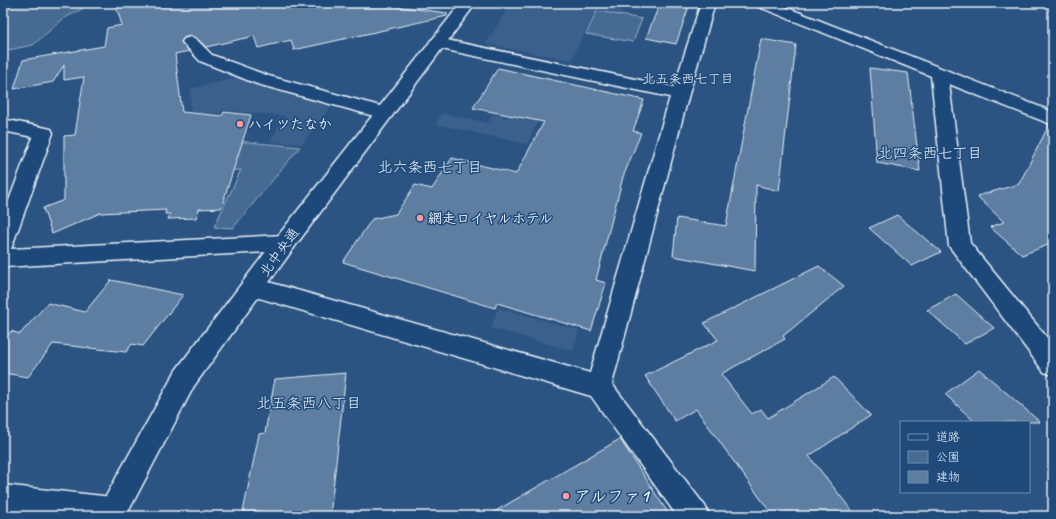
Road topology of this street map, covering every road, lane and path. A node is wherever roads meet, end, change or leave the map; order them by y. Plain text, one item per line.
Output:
1 (469, 3) edge
2 (708, 3) edge
3 (762, 3) edge
4 (190, 42) dead end
5 (437, 43) junction
6 (939, 73) junction
7 (680, 94) junction
8 (385, 113) junction
9 (1053, 119) edge
10 (3, 125) edge
11 (285, 243) junction
12 (3, 244) edge
13 (3, 258) edge
14 (254, 287) junction
15 (1053, 364) edge
16 (599, 387) junction
17 (3, 499) edge
18 (111, 514) edge
19 (695, 516) edge

1 - 5 main road, 北中央通
2 - 7 main road
3 - 6 main road
4 - 8 main road
5 - 7 main road
5 - 8 main road, 北中央通
6 - 9 main road
6 - 15 main road
7 - 16 main road
8 - 11 main road, 北中央通
10 - 12 main road
11 - 13 main road
11 - 14 main road, 北中央通
14 - 16 main road
14 - 18 main road, 北中央通
16 - 19 main road
17 - 18 main road

